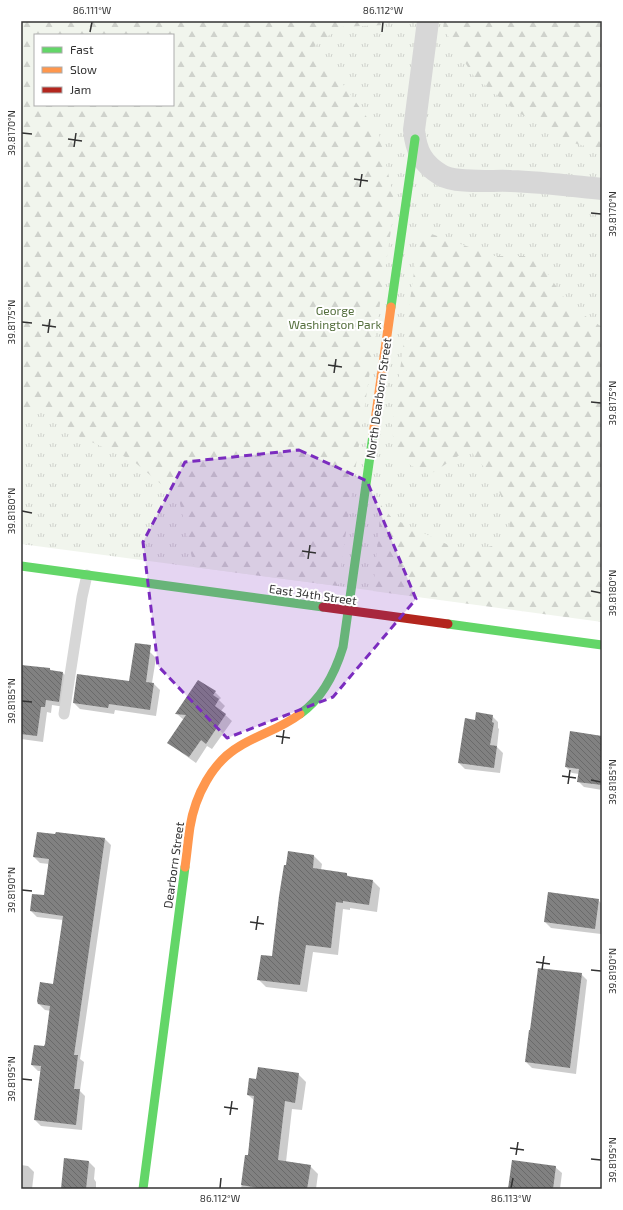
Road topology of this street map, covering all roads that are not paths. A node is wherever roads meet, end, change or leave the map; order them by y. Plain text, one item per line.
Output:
1 (428, 21) edge
2 (415, 139) junction
3 (602, 189) edge
4 (21, 566) edge
5 (87, 575) junction
6 (348, 610) junction
7 (602, 645) edge
8 (64, 714) dead end
9 (143, 1189) edge

1 - 2 street, North Dearborn Street
2 - 3 street, North Dearborn Street
2 - 6 street, North Dearborn Street
4 - 5 street, East 34th Street
5 - 6 street, East 34th Street
5 - 8 lane
6 - 7 street, East 34th Street
6 - 9 street, Dearborn Street

